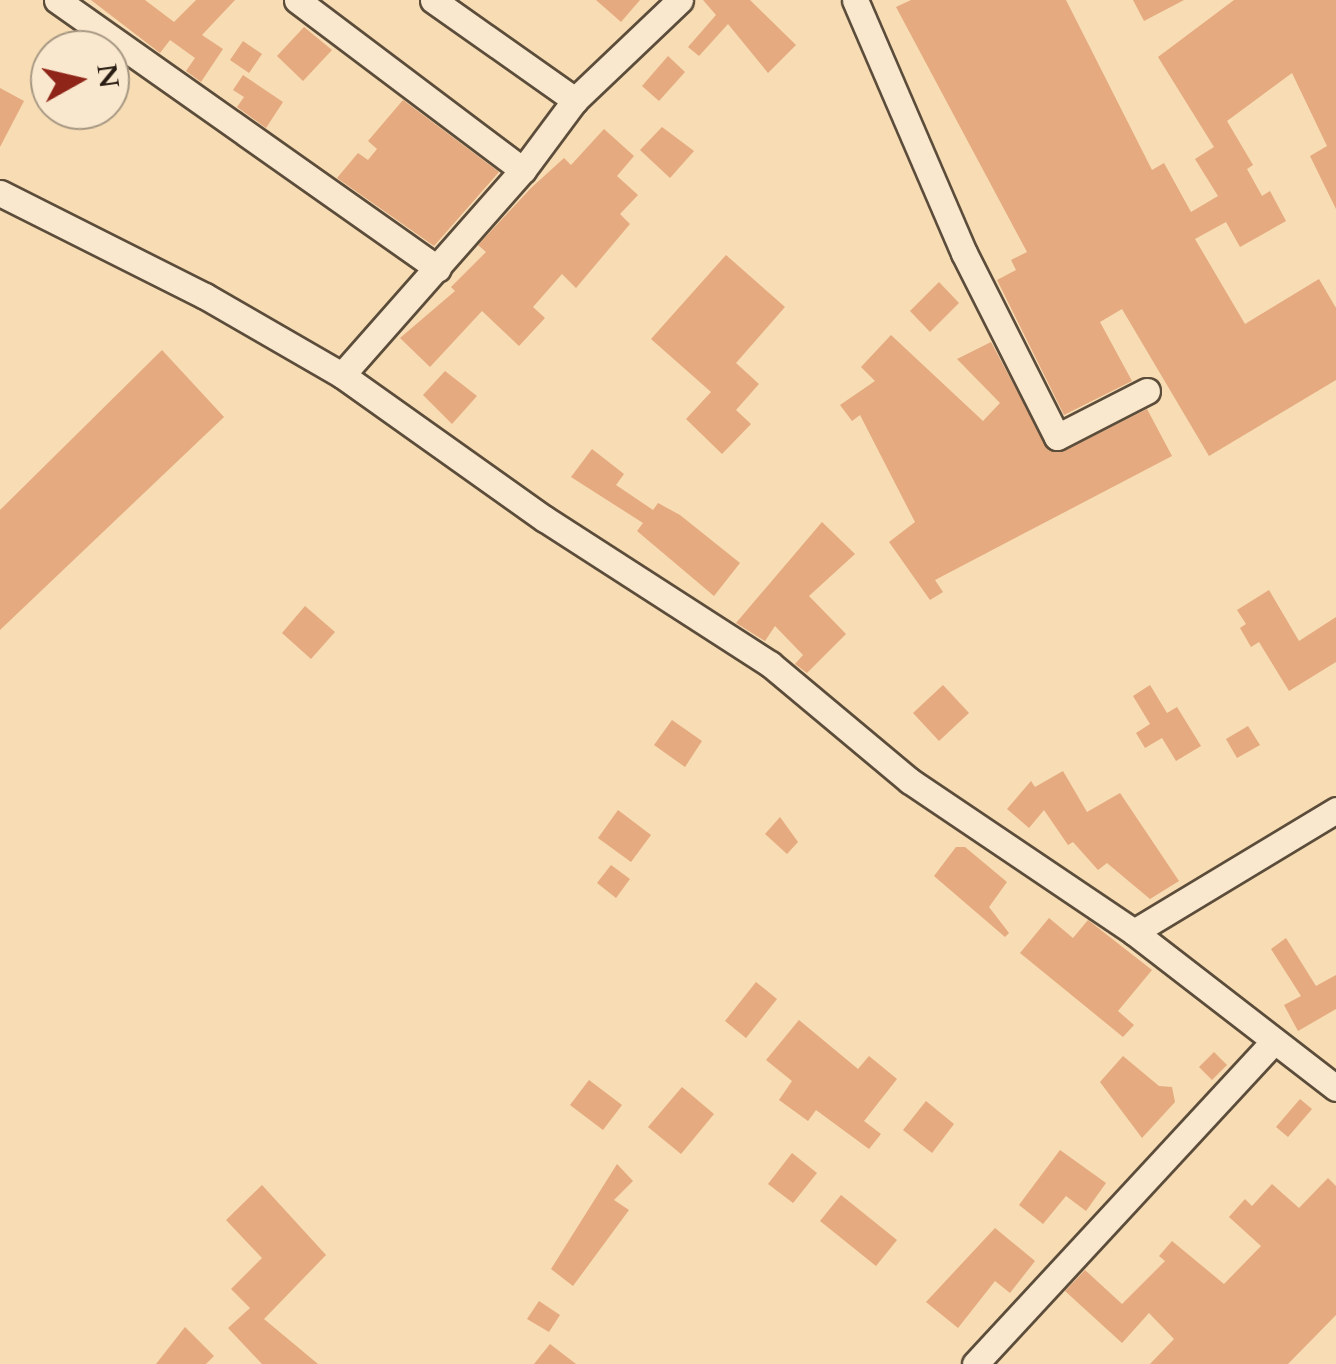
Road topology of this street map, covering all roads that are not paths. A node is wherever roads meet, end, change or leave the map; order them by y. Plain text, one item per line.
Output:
1 (57, 0) edge
2 (296, 0) edge
3 (433, 0) edge
4 (855, 0) edge
5 (672, 3) edge
6 (575, 100) junction
7 (524, 170) junction
8 (0, 193) edge
9 (438, 269) junction
10 (342, 375) junction
11 (1147, 391) dead end
12 (1336, 810) edge
13 (1134, 932) junction
14 (1273, 1042) junction
15 (1336, 1088) edge
16 (975, 1364) edge

1 - 9 street
2 - 7 street
3 - 6 street
4 - 11 street
5 - 6 street
6 - 7 street
7 - 9 street
8 - 10 street
9 - 10 street
10 - 13 street
12 - 13 street
13 - 14 street
14 - 15 street
14 - 16 street

